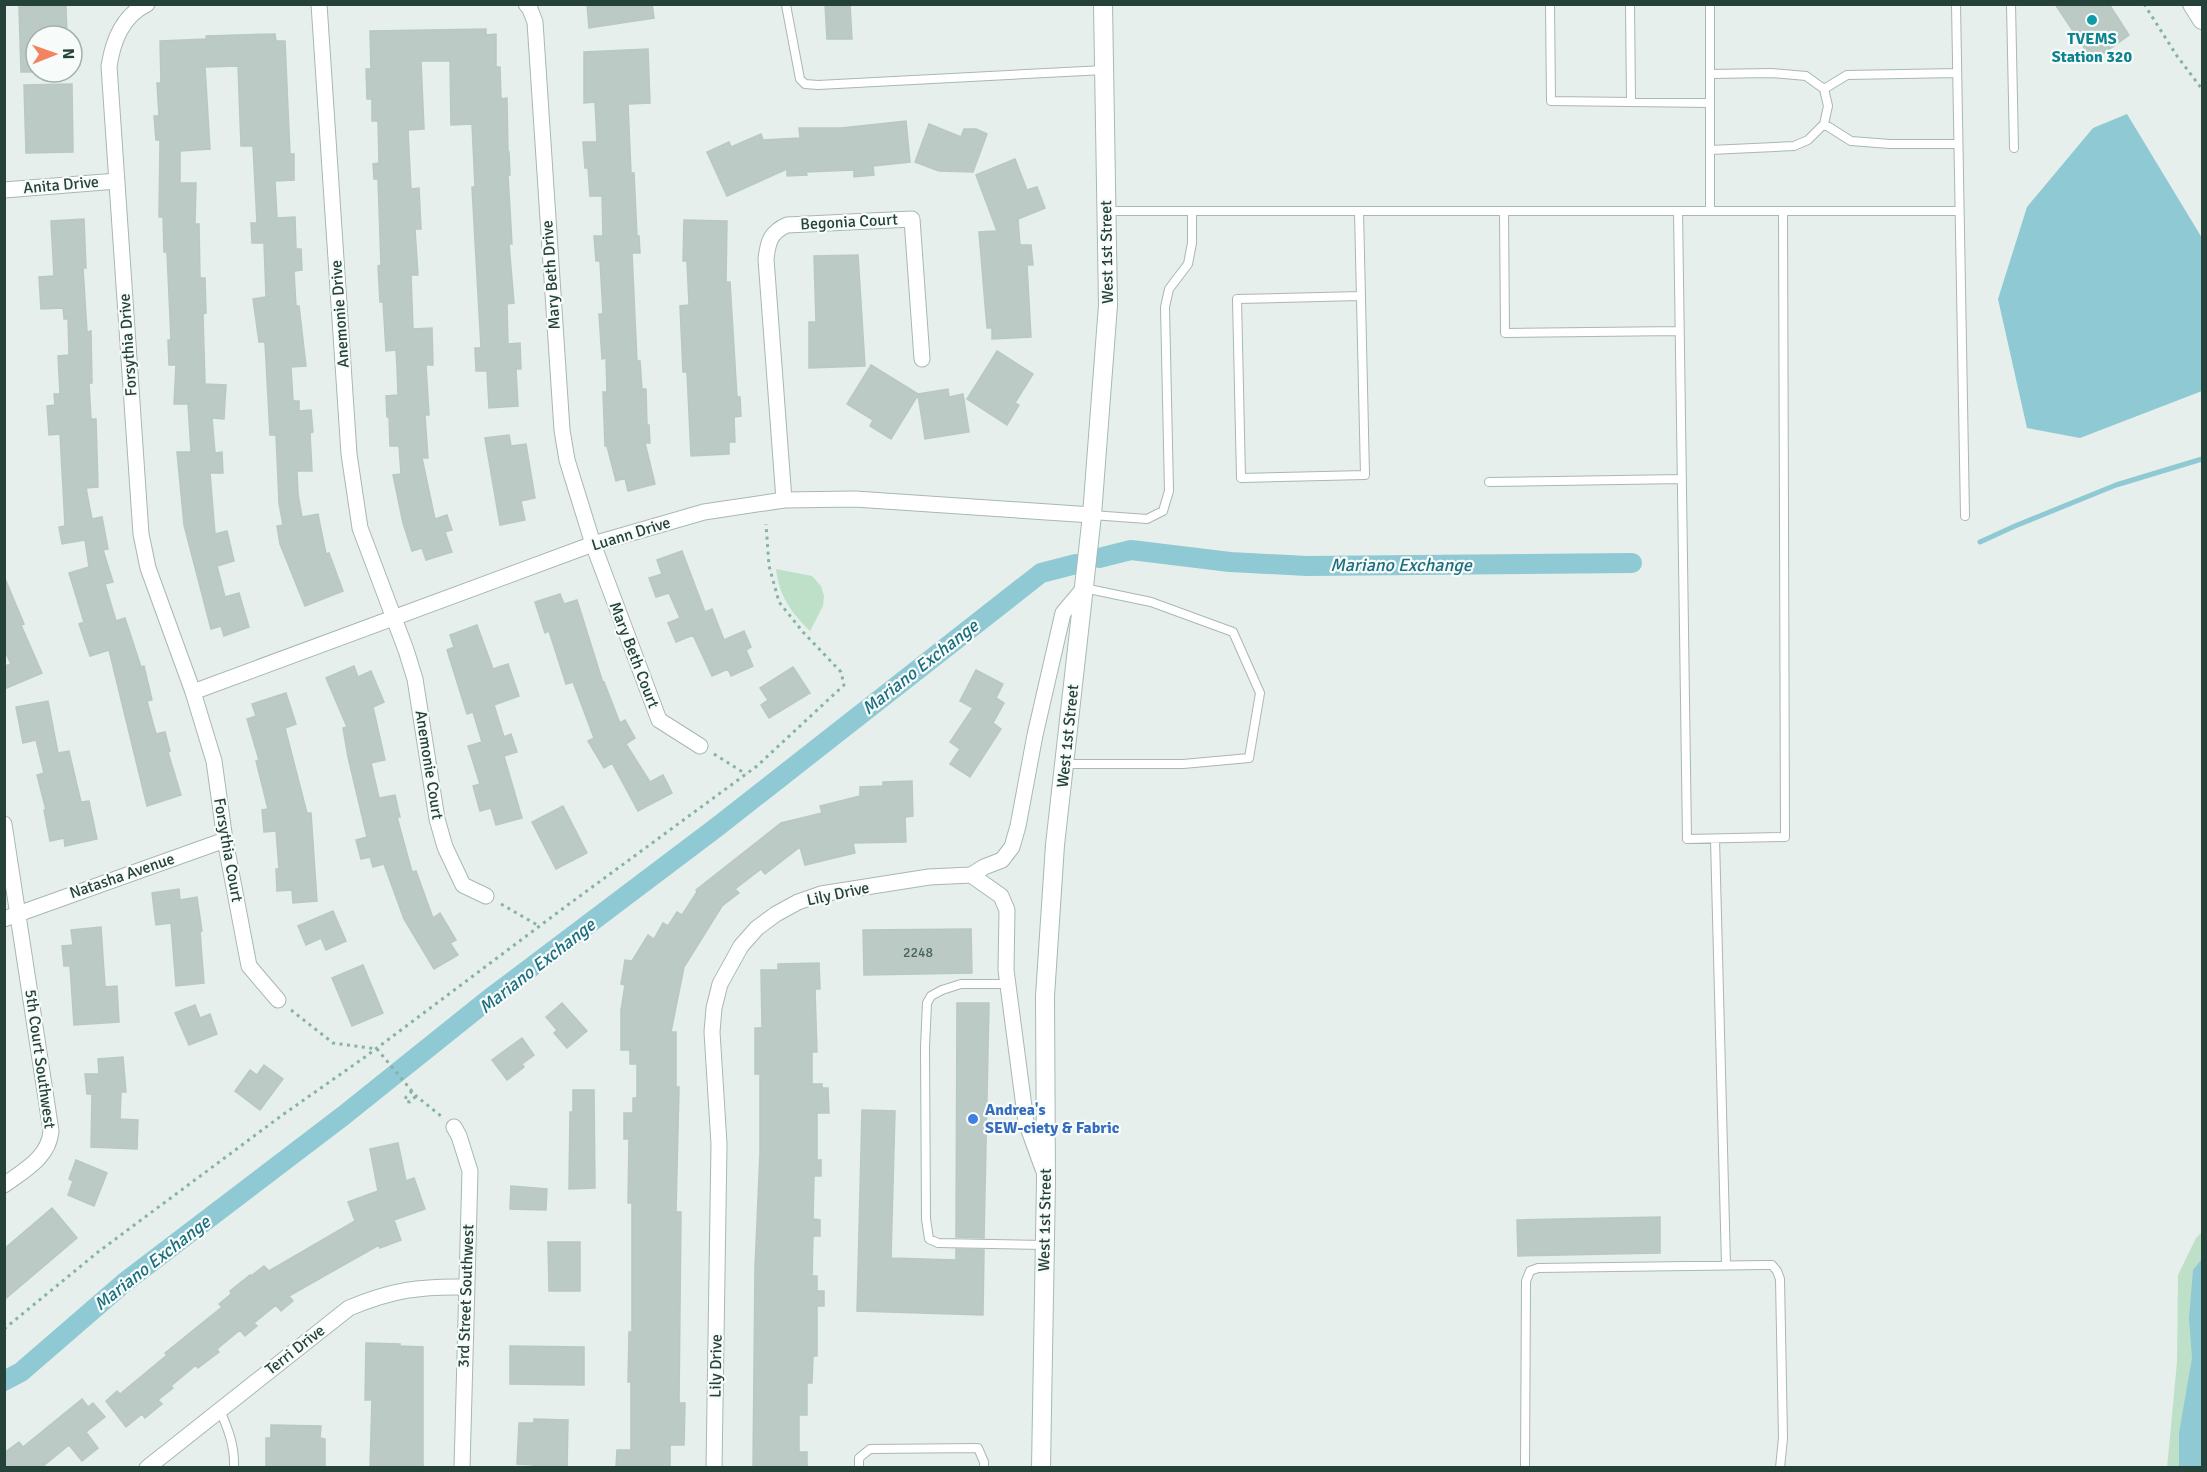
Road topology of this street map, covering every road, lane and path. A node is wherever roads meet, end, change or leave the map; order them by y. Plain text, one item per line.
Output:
1 (147, 4) edge
2 (319, 4) edge
3 (526, 4) edge
4 (1103, 4) edge
5 (1550, 4) edge
6 (1630, 4) edge
7 (1710, 4) edge
8 (1956, 4) edge
9 (2011, 4) edge
10 (2144, 4) edge
11 (2192, 4) edge
12 (786, 5) edge
13 (2202, 20) edge
14 (1104, 70) junction
15 (1957, 73) junction
16 (1710, 74) junction
17 (1824, 89) junction
18 (2202, 89) edge
19 (1631, 102) junction
20 (1710, 103) junction
21 (1824, 124) junction
22 (1958, 144) junction
23 (2014, 148) dead end
24 (1710, 150) junction
25 (117, 181) junction
26 (4, 190) edge
27 (1106, 211) junction
28 (1192, 211) junction
29 (1359, 211) junction
30 (1504, 211) junction
31 (1677, 211) junction
32 (1710, 211) junction
33 (1783, 211) junction
34 (1959, 211) junction
35 (1361, 296) junction
36 (1679, 331) junction
37 (922, 359) dead end
38 (1682, 479) junction
39 (1489, 482) dead end
40 (783, 500) junction
41 (1092, 515) junction
42 (1965, 516) dead end
43 (766, 524) dead end
44 (593, 544) junction
45 (1084, 588) junction
46 (394, 618) junction
47 (193, 692) junction
48 (699, 746) joint
49 (1065, 764) junction
50 (747, 774) junction
51 (4, 824) edge
52 (1715, 839) junction
53 (225, 840) junction
54 (971, 875) junction
55 (486, 896) joint
56 (19, 912) junction
57 (4, 919) edge
58 (539, 926) junction
59 (1008, 984) junction
60 (278, 1000) joint
61 (377, 1049) junction
62 (411, 1090) junction
63 (416, 1096) junction
64 (454, 1127) joint
65 (1047, 1180) junction
66 (4, 1185) edge
67 (1045, 1245) junction
68 (1726, 1265) junction
69 (466, 1287) junction
70 (4, 1329) edge
71 (220, 1410) junction
72 (147, 1467) edge
73 (234, 1467) edge
74 (462, 1467) edge
75 (714, 1467) edge
76 (859, 1467) edge
77 (984, 1467) edge
78 (1041, 1467) edge
79 (1525, 1467) edge
80 (1780, 1467) edge

1 - 25 street, Forsythia Drive
2 - 46 street, Anemonie Drive
3 - 44 street, Mary Beth Drive
4 - 14 main road, West 1st Street
5 - 19 lane
6 - 19 lane
7 - 16 lane
8 - 15 lane
9 - 23 lane
10 - 18 path
11 - 13 main road
12 - 14 lane
14 - 27 main road, West 1st Street
15 - 17 lane
15 - 22 lane
16 - 17 lane
16 - 20 lane
17 - 21 lane
19 - 20 lane
20 - 24 lane
21 - 22 lane
21 - 24 lane
22 - 34 lane
24 - 32 lane
25 - 26 street, Anita Drive
25 - 47 street, Forsythia Drive
27 - 28 lane
27 - 41 main road, West 1st Street
28 - 29 lane
28 - 41 lane
29 - 30 lane
29 - 35 lane
30 - 31 lane
30 - 36 lane
31 - 32 lane
31 - 36 lane
32 - 33 lane
33 - 34 lane
33 - 52 lane
34 - 42 lane
35 - 35 lane
36 - 38 lane
37 - 40 street, Begonia Court
38 - 39 lane
38 - 52 lane
40 - 41 street, Luann Drive
40 - 44 street, Luann Drive
41 - 45 main road, West 1st Street
43 - 50 path
44 - 46 street, Luann Drive
44 - 48 street, Mary Beth Court
45 - 49 main road, West 1st Street
45 - 49 lane
45 - 54 street
46 - 47 street, Luann Drive
46 - 55 street, Anemonie Court
47 - 53 street, Forsythia Court
48 - 50 path
49 - 65 main road, West 1st Street
50 - 58 path
51 - 56 street, 5th Court Southwest
52 - 68 lane
53 - 56 street, Natasha Avenue
53 - 60 street, Forsythia Court
54 - 59 street
54 - 75 street, Lily Drive
55 - 58 path
56 - 57 street, Natasha Avenue
56 - 66 street, 5th Court Southwest
58 - 61 path
59 - 65 street
59 - 67 lane
60 - 61 path
61 - 62 path
61 - 70 path
62 - 63 path
62 - 63 path
63 - 64 path
64 - 69 street, 3rd Street Southwest
65 - 67 main road, West 1st Street
67 - 78 main road, West 1st Street
68 - 79 lane
68 - 80 lane
69 - 71 street, Terri Drive
69 - 74 street, 3rd Street Southwest
71 - 72 street, Terri Drive
71 - 73 lane
76 - 77 lane

